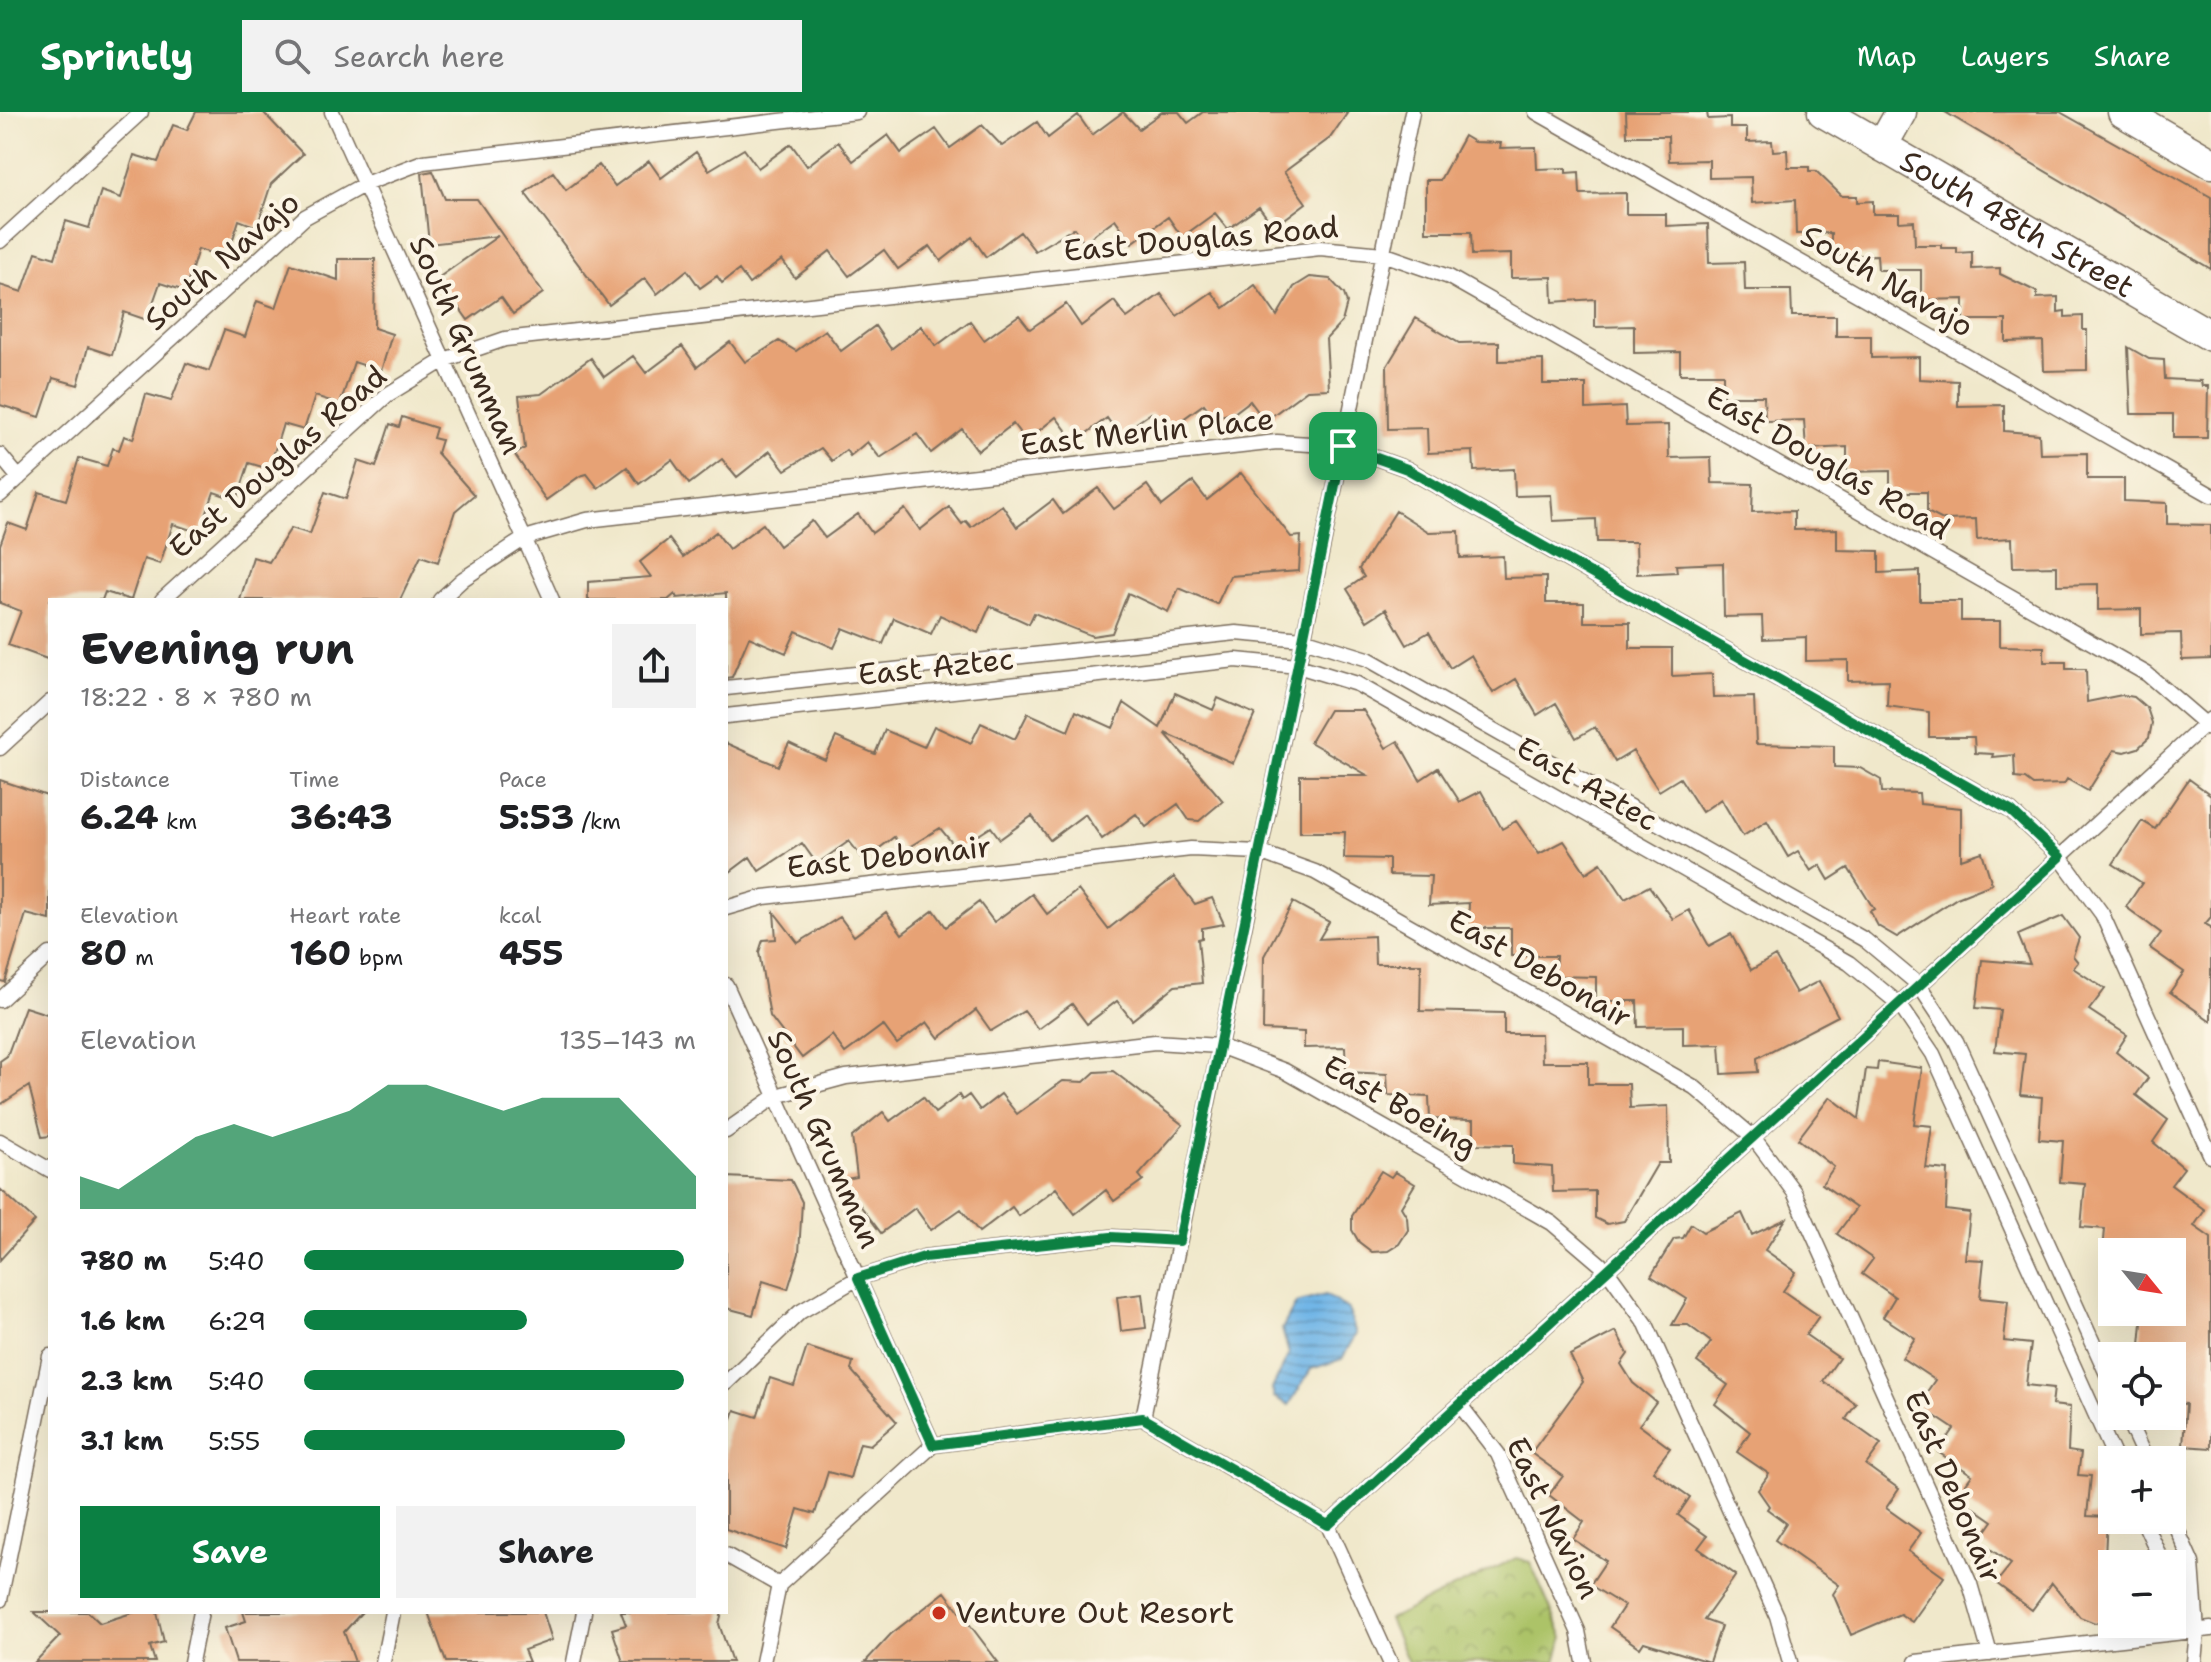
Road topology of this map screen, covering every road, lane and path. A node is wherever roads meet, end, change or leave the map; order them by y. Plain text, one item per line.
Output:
1 (141, 112) edge
2 (332, 112) edge
3 (857, 112) edge
4 (1412, 112) edge
5 (1536, 112) edge
6 (1823, 112) edge
7 (1901, 112) edge
8 (2123, 112) edge
9 (1882, 146) junction
10 (2211, 163) edge
11 (365, 184) junction
12 (0, 241) edge
13 (1383, 254) junction
14 (2211, 336) edge
15 (444, 360) junction
16 (1343, 446) junction
17 (0, 455) edge
18 (19, 478) junction
19 (0, 495) edge
20 (2211, 495) edge
21 (525, 538) junction
22 (164, 598) edge
23 (442, 598) edge
24 (551, 598) edge
25 (1303, 639) junction
26 (1298, 666) junction
27 (728, 688) edge
28 (48, 704) edge
29 (728, 716) edge
30 (2210, 723) edge
31 (0, 748) edge
32 (1259, 852) junction
33 (2060, 857) junction
34 (728, 907) edge
35 (48, 956) edge
36 (1919, 985) junction
37 (728, 989) edge
38 (0, 1000) edge
39 (1899, 1004) junction
40 (1219, 1046) junction
41 (776, 1096) junction
42 (728, 1130) edge
43 (1753, 1137) junction
44 (0, 1141) edge
45 (2211, 1156) edge
46 (48, 1169) edge
47 (1179, 1241) junction
48 (1607, 1270) junction
49 (858, 1278) junction
50 (2098, 1354) edge
51 (48, 1366) edge
52 (728, 1381) edge
53 (1460, 1405) junction
54 (1143, 1418) junction
55 (933, 1445) junction
56 (2110, 1446) edge
57 (1328, 1525) junction
58 (2179, 1534) edge
59 (728, 1556) edge
60 (779, 1585) junction
61 (0, 1600) edge
62 (2186, 1604) edge
63 (201, 1614) edge
64 (393, 1614) edge
65 (584, 1614) edge
66 (2204, 1630) edge
67 (1990, 1654) junction
68 (1938, 1661) edge
69 (191, 1662) edge
70 (383, 1662) edge
71 (574, 1662) edge
72 (763, 1662) edge
73 (1390, 1662) edge
74 (1584, 1662) edge
75 (1790, 1662) edge
76 (1916, 1662) edge
77 (2194, 1662) edge

1 - 12 lane
2 - 11 lane, South Grumman
3 - 11 lane, South Navajo
4 - 13 lane
5 - 20 lane, South Navajo
6 - 9 street, South 48th Street
7 - 9 street
8 - 10 street
9 - 14 street, South 48th Street
11 - 15 lane, South Grumman
11 - 18 lane, South Navajo
13 - 15 lane, East Douglas Road
13 - 16 lane
13 - 30 lane, East Douglas Road
15 - 21 lane, South Grumman
15 - 22 lane, East Douglas Road
16 - 21 lane, East Merlin Place
16 - 25 lane
16 - 33 lane, East Merlin Place
17 - 18 lane
18 - 19 lane, South Navajo
21 - 23 lane, East Merlin Place
21 - 24 lane, South Grumman
25 - 26 lane
25 - 27 lane, East Aztec
25 - 36 lane, East Aztec
26 - 29 lane, East Aztec
26 - 32 lane
26 - 39 lane, East Aztec
28 - 31 lane
30 - 33 lane
32 - 34 lane, East Debonair
32 - 40 lane
32 - 43 lane, East Debonair
33 - 36 lane
33 - 45 lane, East Merlin Place
35 - 38 lane
36 - 39 lane
36 - 50 lane, East Aztec
37 - 41 lane, South Grumman
39 - 43 lane
39 - 56 lane, East Aztec
40 - 41 lane, East Boeing
40 - 47 lane
40 - 48 lane, East Boeing
41 - 42 lane, East Boeing
41 - 49 lane, South Grumman
43 - 48 lane
43 - 67 lane, East Debonair
44 - 46 lane
47 - 49 lane
47 - 54 lane
48 - 53 lane
48 - 75 lane, East Boeing
49 - 52 lane
49 - 55 lane, South Grumman
51 - 61 lane
53 - 57 lane
53 - 74 lane, East Navion
54 - 55 lane
54 - 57 lane
55 - 60 lane
57 - 73 lane
58 - 66 lane
59 - 60 lane
60 - 72 lane
62 - 66 lane
63 - 69 lane
64 - 70 lane
65 - 71 lane
66 - 67 lane
66 - 77 lane
67 - 68 lane
68 - 76 lane

